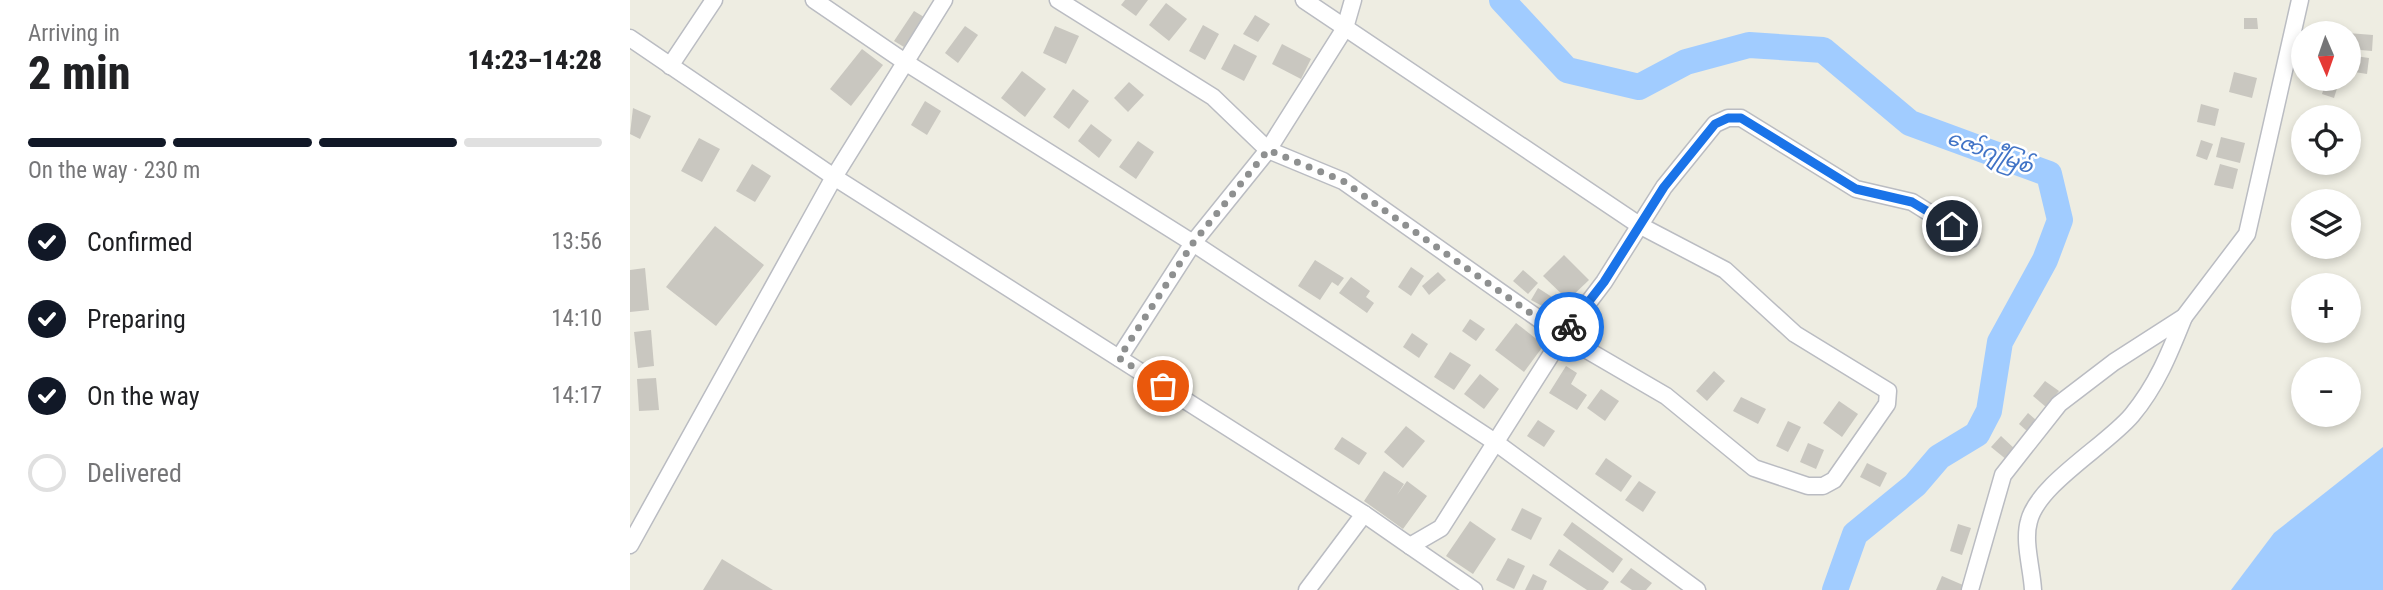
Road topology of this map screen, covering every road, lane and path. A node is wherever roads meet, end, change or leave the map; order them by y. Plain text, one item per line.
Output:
1 (714, 0) edge
2 (814, 0) edge
3 (944, 0) edge
4 (1058, 0) edge
5 (1304, 0) edge
6 (1353, 0) edge
7 (2300, 0) edge
8 (1345, 28) junction
9 (630, 38) edge
10 (905, 62) junction
11 (670, 66) junction
12 (1268, 150) junction
13 (834, 177) junction
14 (1639, 225) junction
15 (1972, 239) dead end
16 (1193, 243) junction
17 (2185, 317) junction
18 (1563, 336) junction
19 (1119, 358) junction
20 (1495, 442) junction
21 (1364, 514) junction
22 (630, 545) edge
23 (1410, 546) junction
24 (1307, 590) edge
25 (1474, 590) edge
26 (1697, 590) edge
27 (1970, 590) edge
28 (2033, 590) edge

1 - 11 street
2 - 10 street
3 - 10 street
4 - 12 street
5 - 8 street
6 - 8 street
7 - 17 street
8 - 12 street
8 - 14 street
9 - 11 street
10 - 13 street
10 - 16 street
11 - 13 street
12 - 16 street
12 - 18 street
13 - 19 street
13 - 22 street
14 - 15 street
14 - 18 street
14 - 18 street
16 - 19 street
16 - 20 street
17 - 27 street
17 - 28 street
18 - 20 street
19 - 21 street
20 - 23 street
20 - 26 street
21 - 23 street
21 - 24 street
23 - 25 street

